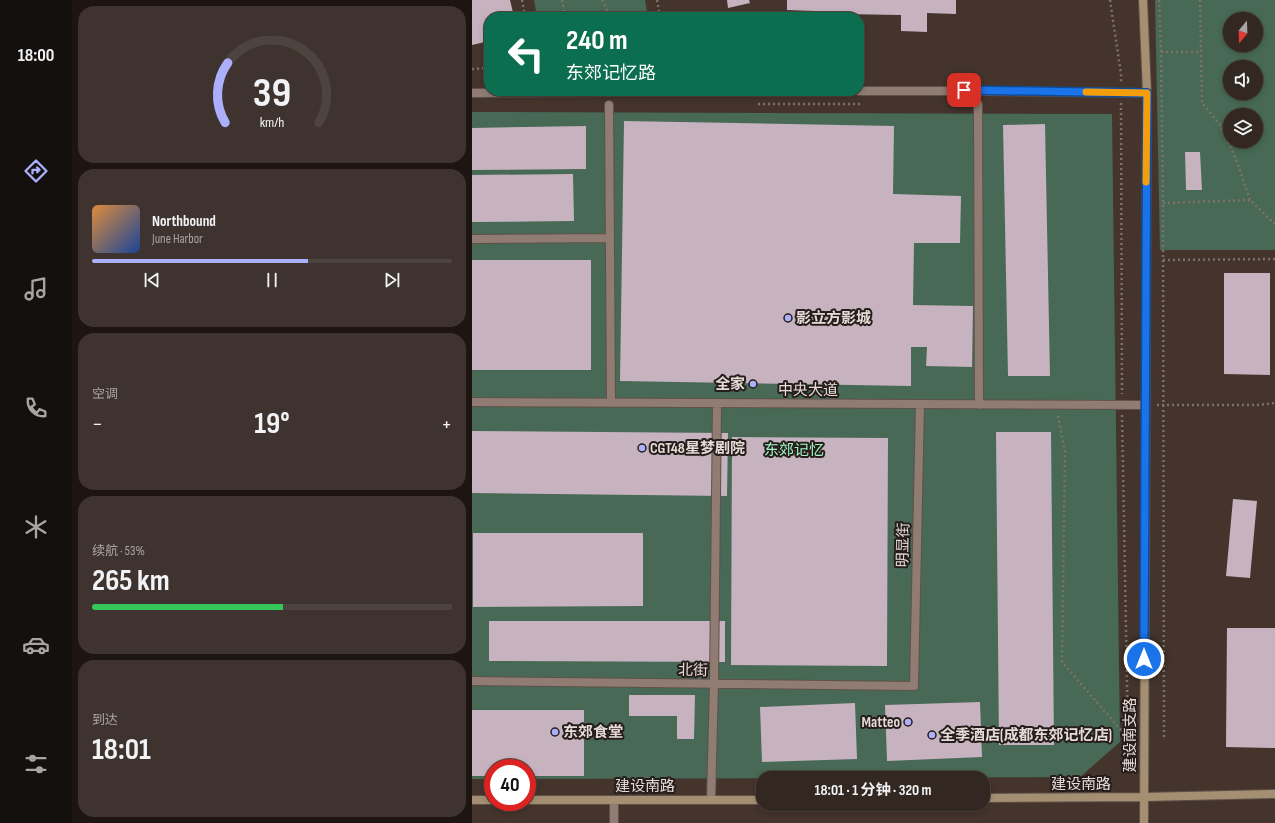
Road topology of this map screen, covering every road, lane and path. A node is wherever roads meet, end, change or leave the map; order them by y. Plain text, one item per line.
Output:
1 (522, 0) edge
2 (562, 0) edge
3 (602, 0) edge
4 (657, 0) edge
5 (1110, 0) edge
6 (1143, 0) edge
7 (1159, 0) edge
8 (1200, 0) edge
9 (524, 12) edge
10 (564, 12) edge
11 (608, 12) edge
12 (659, 12) edge
13 (1162, 52) junction
14 (1201, 52) junction
15 (484, 68) edge
16 (472, 69) edge
17 (864, 91) edge
18 (1121, 92) junction
19 (472, 93) edge
20 (484, 93) edge
21 (1147, 93) junction
22 (750, 104) dead end
23 (868, 104) dead end
24 (978, 104) dead end
25 (609, 105) dead end
26 (1113, 106) dead end
27 (1121, 106) junction
28 (1250, 200) junction
29 (1163, 203) junction
30 (1275, 224) edge
31 (610, 238) junction
32 (472, 239) edge
33 (1275, 259) edge
34 (1163, 260) junction
35 (472, 402) edge
36 (611, 403) junction
37 (717, 403) junction
38 (1275, 403) edge
39 (920, 404) junction
40 (979, 405) junction
41 (1056, 405) junction
42 (1122, 405) junction
43 (1163, 405) junction
44 (1145, 406) junction
45 (472, 681) edge
46 (714, 684) junction
47 (914, 686) joint
48 (1164, 739) dead end
49 (1275, 794) edge
50 (1144, 797) junction
51 (990, 798) edge
52 (472, 800) edge
53 (484, 800) edge
54 (536, 800) edge
55 (614, 800) junction
56 (711, 800) junction
57 (756, 800) edge
58 (614, 823) edge
59 (1144, 823) edge

1 - 9 path
2 - 10 path
3 - 11 path
4 - 12 path
5 - 18 path
6 - 21 street, 建设南支路
7 - 13 path
8 - 14 path
13 - 14 path
13 - 29 path
14 - 28 path
15 - 16 path
17 - 18 street
18 - 21 street
18 - 27 path
19 - 20 street
21 - 44 street, 建设南支路
22 - 23 path
24 - 40 street
25 - 31 street
26 - 27 path
27 - 42 path
28 - 29 path
28 - 30 path
29 - 34 path
31 - 32 street
31 - 36 street
33 - 34 path
34 - 43 path
35 - 36 street, 中央大道
36 - 37 street, 中央大道
37 - 39 street, 中央大道
37 - 46 street
38 - 43 path
39 - 40 street, 中央大道
39 - 47 street, 明显街
40 - 41 street, 中央大道
41 - 42 street, 中央大道
41 - 42 path
42 - 44 street, 中央大道
43 - 44 path
43 - 48 path
44 - 50 street, 建设南支路
45 - 46 street, 北街
46 - 47 street, 北街
46 - 56 street
49 - 50 street, 建设南路
50 - 51 street, 建设南路
50 - 59 street, 建设南支路
52 - 53 street
54 - 55 street, 建设南路
55 - 56 street, 建设南路
55 - 58 street
56 - 57 street, 建设南路

